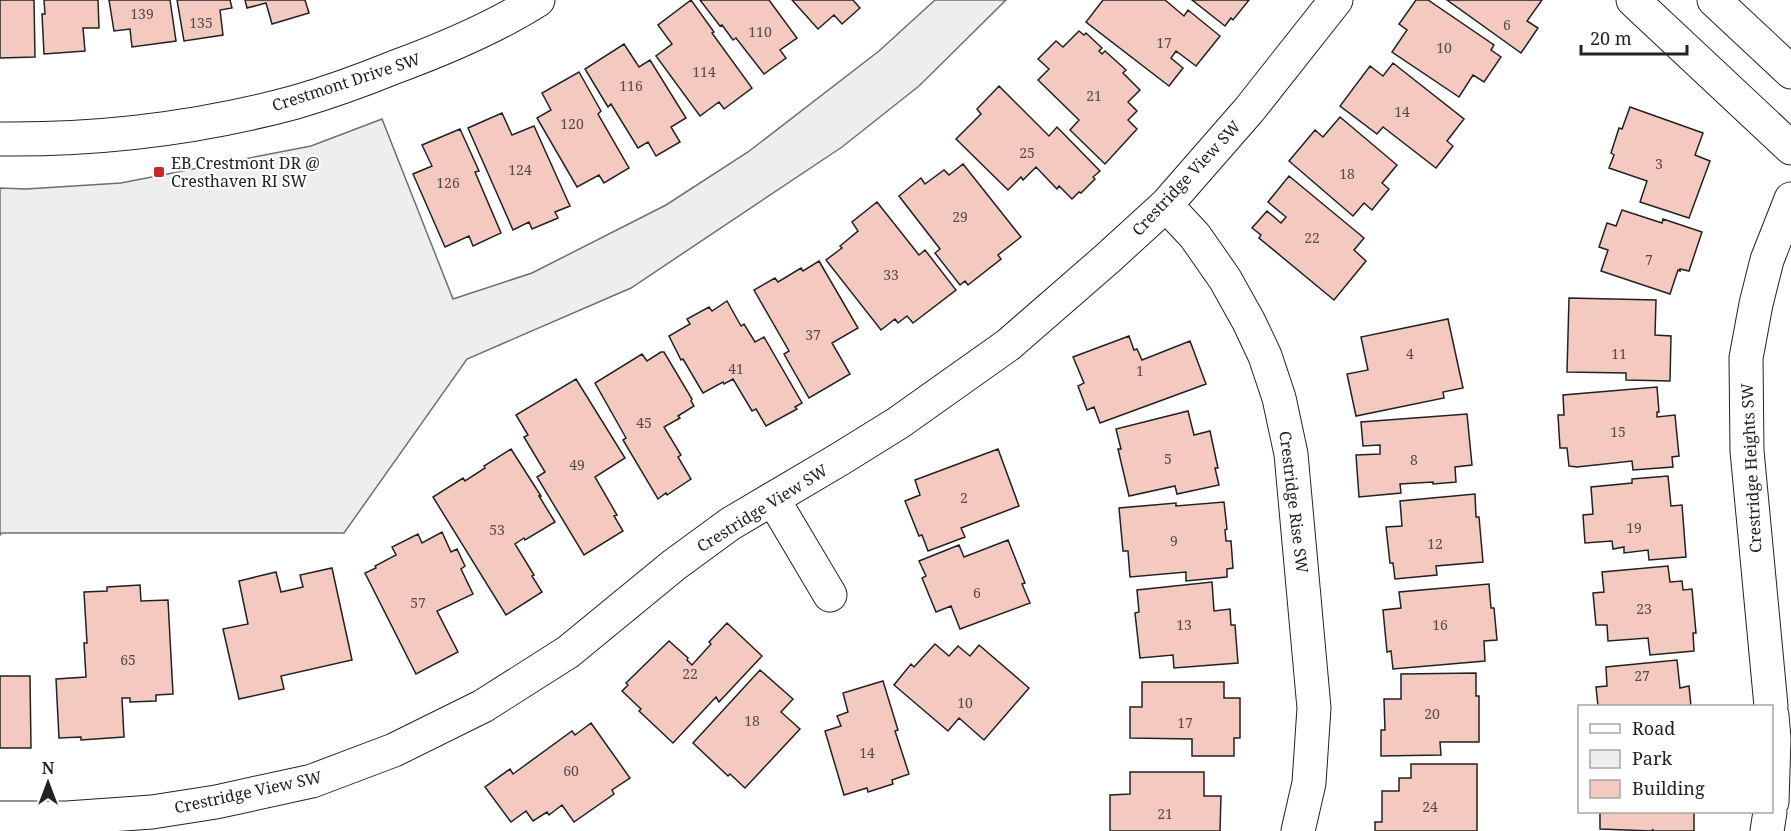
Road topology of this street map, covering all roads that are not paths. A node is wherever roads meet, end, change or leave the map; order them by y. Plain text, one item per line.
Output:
1 (538, 0) edge
2 (1336, 0) edge
3 (1633, 0) edge
4 (1714, 0) edge
5 (1791, 72) edge
6 (0, 140) edge
7 (1791, 148) edge
8 (1791, 199) edge
9 (1166, 205) junction
10 (773, 499) junction
11 (830, 596) dead end
12 (1771, 705) edge
13 (1773, 727) edge
14 (1773, 770) edge
15 (1770, 813) edge
16 (0, 818) edge
17 (1298, 831) edge
18 (1767, 831) edge

1 - 6 street, Crestmont Drive SW
2 - 9 street, Crestridge View SW
3 - 7 street
4 - 5 street
8 - 12 street, Crestridge Heights SW
9 - 10 street, Crestridge View SW
9 - 17 street, Crestridge Rise SW
10 - 11 street
10 - 16 street, Crestridge View SW
13 - 14 street
15 - 18 street

